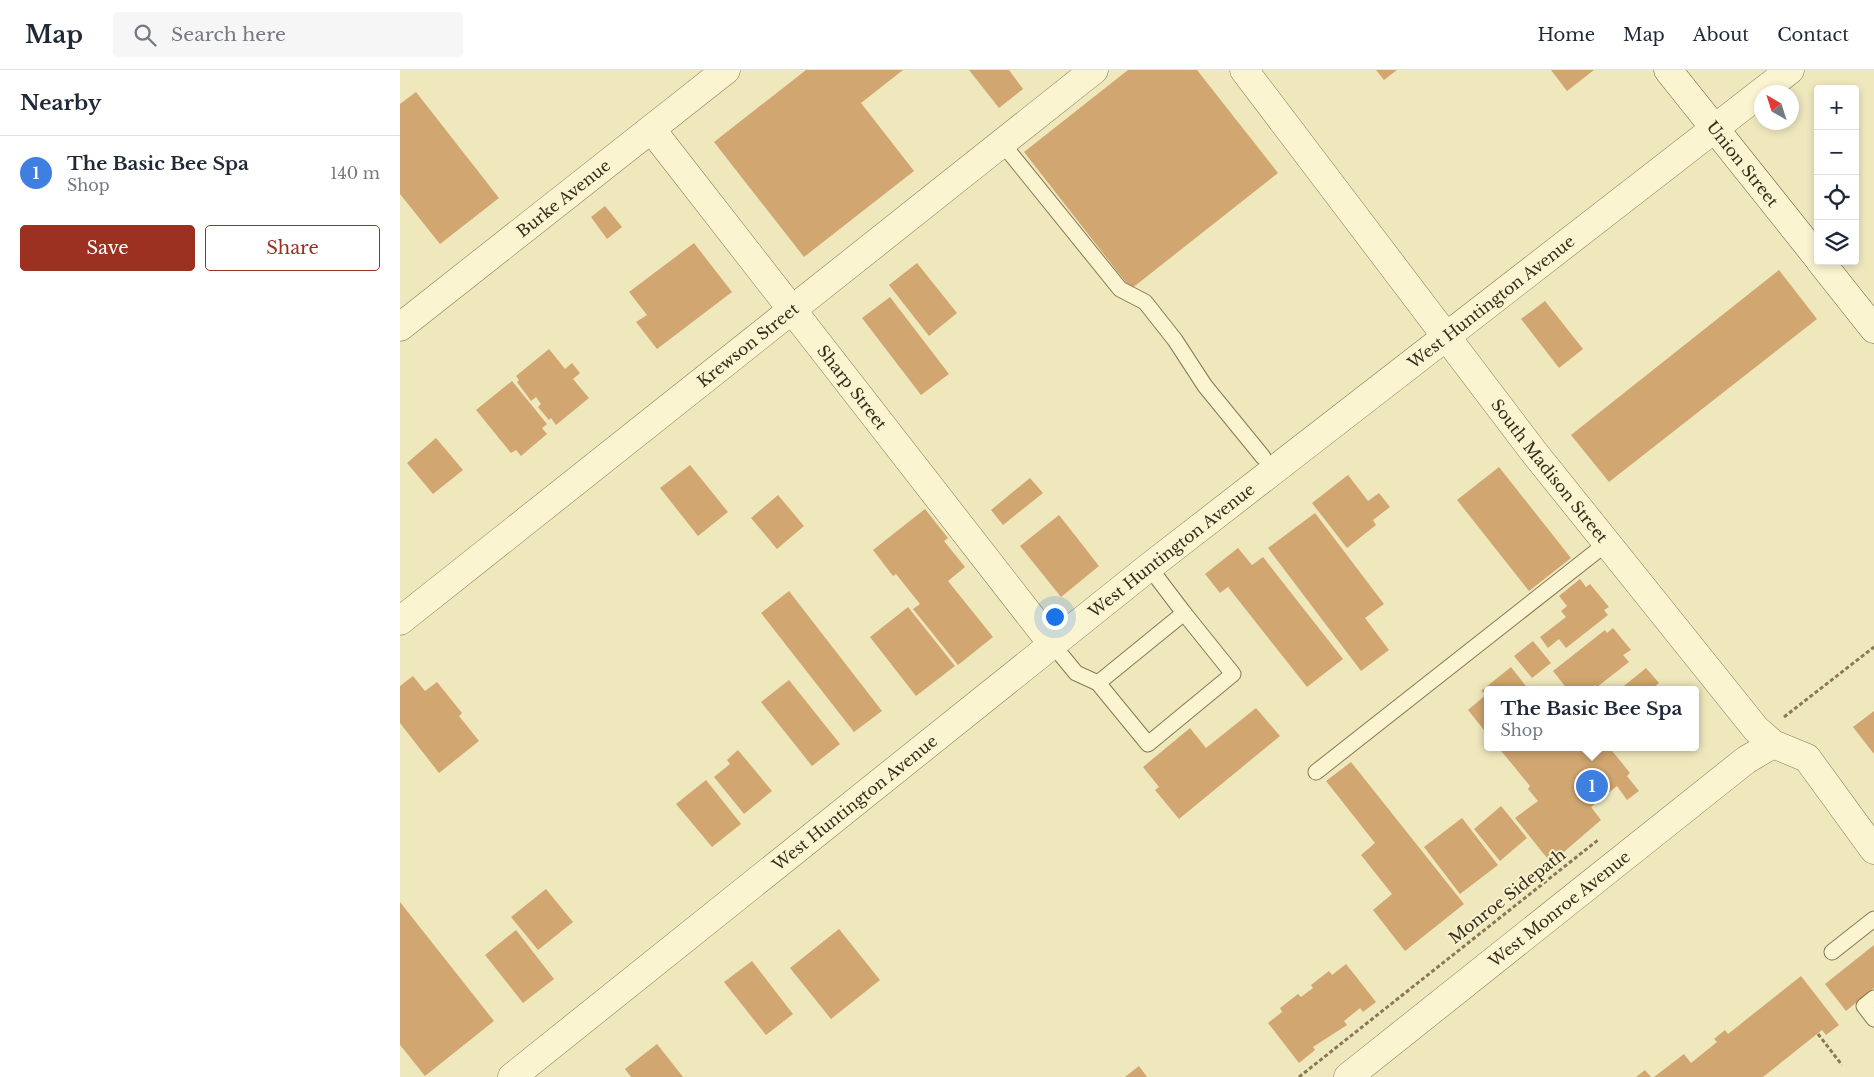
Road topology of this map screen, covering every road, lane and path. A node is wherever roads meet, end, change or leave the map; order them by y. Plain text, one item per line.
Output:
1 (726, 70) edge
2 (1094, 70) edge
3 (1244, 70) edge
4 (1668, 70) edge
5 (1790, 70) edge
6 (1715, 128) junction
7 (652, 130) junction
8 (1002, 143) junction
9 (1814, 253) edge
10 (1823, 265) edge
11 (792, 309) junction
12 (400, 327) edge
13 (1874, 329) edge
14 (1446, 338) junction
15 (1263, 457) dead end
16 (1607, 543) junction
17 (1149, 567) junction
18 (1184, 613) junction
19 (400, 621) edge
20 (1053, 645) junction
21 (1874, 647) edge
22 (1098, 682) junction
23 (1775, 733) junction
24 (1316, 772) dead end
25 (1600, 839) dead end
26 (1874, 850) edge
27 (1874, 918) edge
28 (1832, 952) dead end
29 (1874, 998) edge
30 (1874, 1019) edge
31 (1818, 1034) dead end
32 (1842, 1065) dead end
33 (512, 1077) edge
34 (1299, 1077) edge
35 (1348, 1077) edge

1 - 7 street, Burke Avenue
2 - 8 street, Krewson Street
3 - 14 street, South Madison Street
4 - 6 street, Union Street
5 - 6 street, West Huntington Avenue
6 - 9 street, Union Street
6 - 14 street, West Huntington Avenue
7 - 11 street, Sharp Street
7 - 12 street, Burke Avenue
8 - 11 street, Krewson Street
8 - 15 lane
10 - 13 street
11 - 19 street, Krewson Street
11 - 20 street, Sharp Street
14 - 16 street, South Madison Street
14 - 17 street, West Huntington Avenue
16 - 23 street, South Madison Street
16 - 24 lane
17 - 18 lane
17 - 20 street, West Huntington Avenue
18 - 22 lane
18 - 22 lane
20 - 22 lane
20 - 33 street, West Huntington Avenue
21 - 23 path
23 - 26 street, South Madison Street
23 - 35 street, West Monroe Avenue
25 - 34 path, Monroe Sidepath
27 - 28 lane
29 - 30 lane
31 - 32 path

